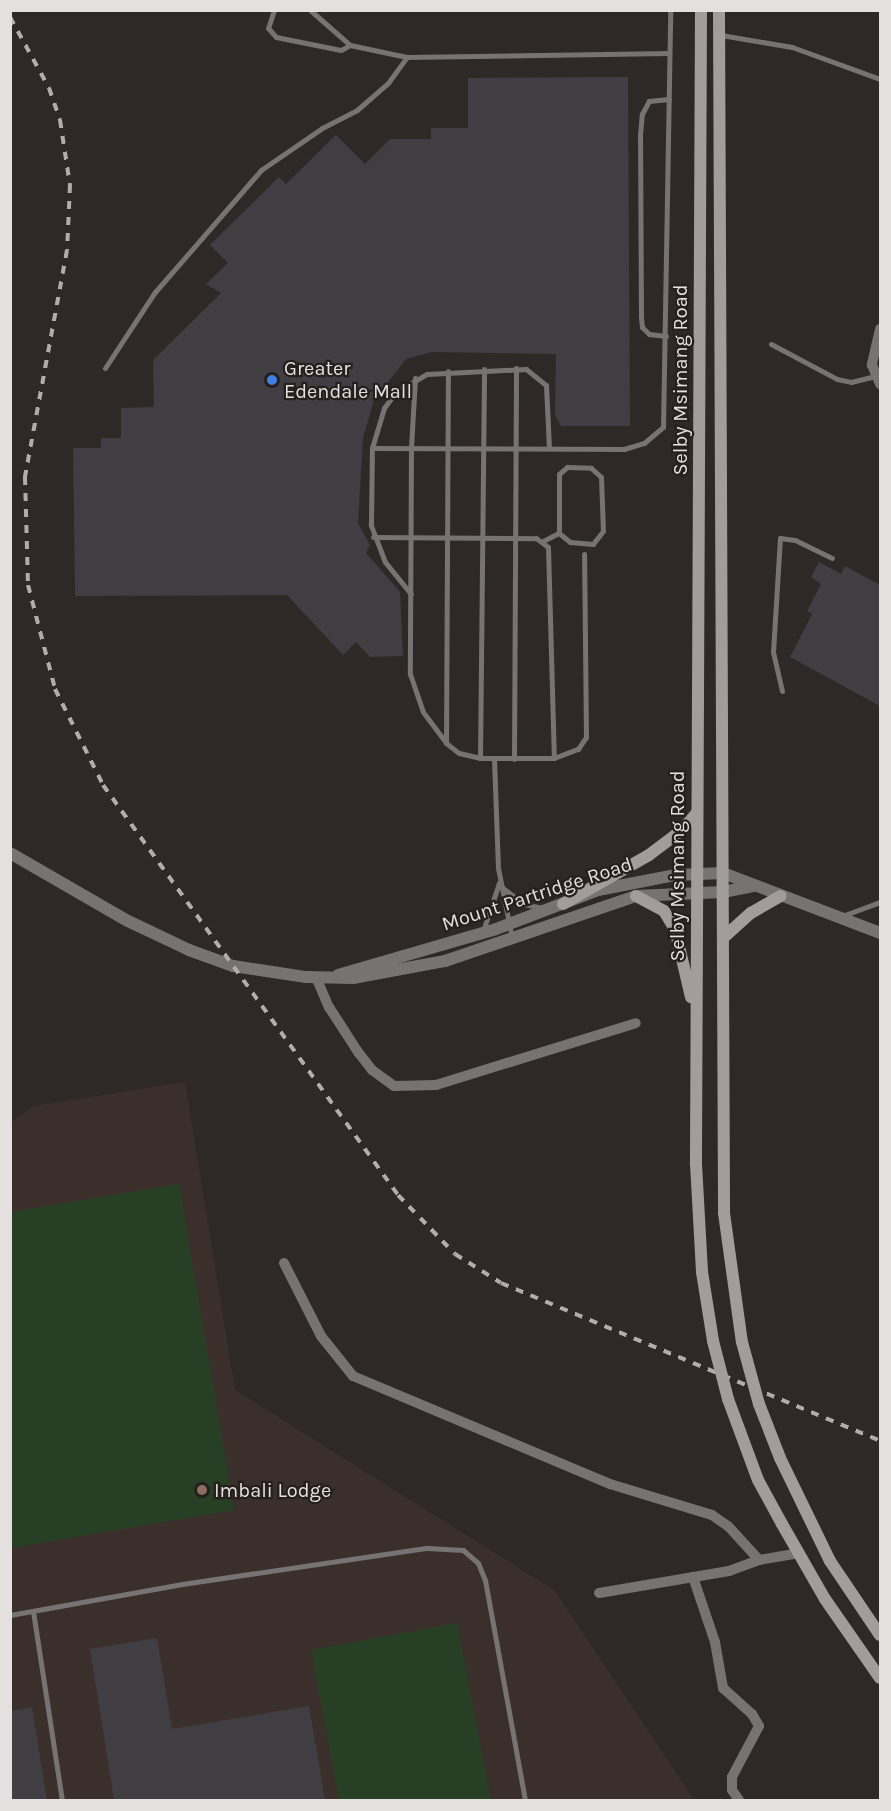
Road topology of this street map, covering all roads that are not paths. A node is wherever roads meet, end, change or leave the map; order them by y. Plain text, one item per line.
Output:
1 (274, 10) edge
2 (310, 10) edge
3 (670, 10) edge
4 (701, 10) edge
5 (719, 10) edge
6 (719, 35) junction
7 (350, 45) junction
8 (669, 53) junction
9 (407, 57) junction
10 (880, 79) edge
11 (669, 99) junction
12 (880, 329) edge
13 (666, 336) junction
14 (771, 344) dead end
15 (105, 368) dead end
16 (516, 368) junction
17 (484, 369) junction
18 (448, 371) junction
19 (415, 378) junction
20 (878, 380) edge
21 (372, 448) junction
22 (411, 448) junction
23 (446, 448) junction
24 (482, 448) junction
25 (516, 448) junction
26 (549, 448) junction
27 (559, 533) junction
28 (373, 537) junction
29 (410, 538) junction
30 (445, 538) junction
31 (480, 538) junction
32 (516, 538) junction
33 (543, 541) junction
34 (584, 554) dead end
35 (832, 558) dead end
36 (412, 595) junction
37 (782, 691) dead end
38 (446, 743) junction
39 (480, 758) junction
40 (554, 758) junction
41 (494, 759) junction
42 (514, 759) junction
43 (697, 813) junction
44 (10, 853) edge
45 (723, 873) junction
46 (698, 874) junction
47 (500, 884) junction
48 (754, 886) junction
49 (698, 892) junction
50 (723, 892) junction
51 (636, 896) junction
52 (780, 896) junction
53 (880, 902) edge
54 (562, 904) junction
55 (548, 909) junction
56 (837, 917) junction
57 (507, 925) junction
58 (880, 930) edge
59 (483, 933) junction
60 (512, 938) junction
61 (723, 938) junction
62 (334, 976) junction
63 (316, 977) junction
64 (695, 1022) junction
65 (636, 1023) dead end
66 (284, 1263) dead end
67 (799, 1553) junction
68 (759, 1560) junction
69 (693, 1578) junction
70 (598, 1593) dead end
71 (33, 1611) junction
72 (10, 1615) edge
73 (880, 1635) edge
74 (880, 1678) edge
75 (62, 1800) edge
76 (525, 1800) edge
77 (739, 1800) edge

1 - 7 lane
2 - 7 lane
3 - 8 lane
4 - 43 main road, Selby Msimang Road
5 - 6 main road, Selby Msimang Road
6 - 10 lane
6 - 45 main road, Selby Msimang Road
7 - 9 lane
8 - 9 lane
8 - 11 lane
9 - 15 lane
11 - 13 lane
11 - 13 lane
12 - 20 street
13 - 26 lane
14 - 20 lane
16 - 17 lane
16 - 25 lane
16 - 26 lane
17 - 18 lane
17 - 24 lane
18 - 19 lane
18 - 23 lane
19 - 21 lane
19 - 22 lane
21 - 22 lane
21 - 28 lane
22 - 23 lane
22 - 29 lane
23 - 24 lane
23 - 30 lane
24 - 25 lane
24 - 31 lane
25 - 26 lane
25 - 32 lane
27 - 27 lane
27 - 33 lane
28 - 29 lane
28 - 36 lane
29 - 30 lane
29 - 36 lane
30 - 31 lane
30 - 38 lane
31 - 32 lane
31 - 39 lane
32 - 33 lane
32 - 42 lane
33 - 40 lane
34 - 40 lane
35 - 37 lane
36 - 38 lane
38 - 39 lane
39 - 41 lane
40 - 42 lane
41 - 42 lane
41 - 47 lane
43 - 46 main road, Selby Msimang Road
43 - 54 main road
44 - 63 street, Mount Partridge Road
45 - 46 street, Mount Partridge Road
45 - 48 street, Mount Partridge Road
45 - 50 main road, Selby Msimang Road
46 - 49 main road, Selby Msimang Road
46 - 54 street, Mount Partridge Road
47 - 55 lane
47 - 57 lane
47 - 59 lane
48 - 50 street, Mount Partridge Road
48 - 52 street, Mount Partridge Road
49 - 50 street, Mount Partridge Road
49 - 51 street, Mount Partridge Road
49 - 64 main road, Selby Msimang Road
50 - 61 main road, Selby Msimang Road
51 - 60 street, Mount Partridge Road
51 - 64 main road
52 - 56 street, Mount Partridge Road
52 - 61 main road
53 - 56 lane
54 - 55 street, Mount Partridge Road
55 - 57 street, Mount Partridge Road
56 - 58 street, Mount Partridge Road
57 - 59 street, Mount Partridge Road
57 - 60 lane
59 - 62 street, Mount Partridge Road
60 - 62 street, Mount Partridge Road
61 - 73 main road, Selby Msimang Road, bridge
62 - 63 street, Mount Partridge Road
63 - 65 street
64 - 67 main road, Selby Msimang Road, bridge
66 - 68 street
67 - 68 street
67 - 74 main road, Selby Msimang Road
68 - 69 street
69 - 70 street
69 - 77 street
71 - 72 lane
71 - 75 lane
71 - 76 lane

